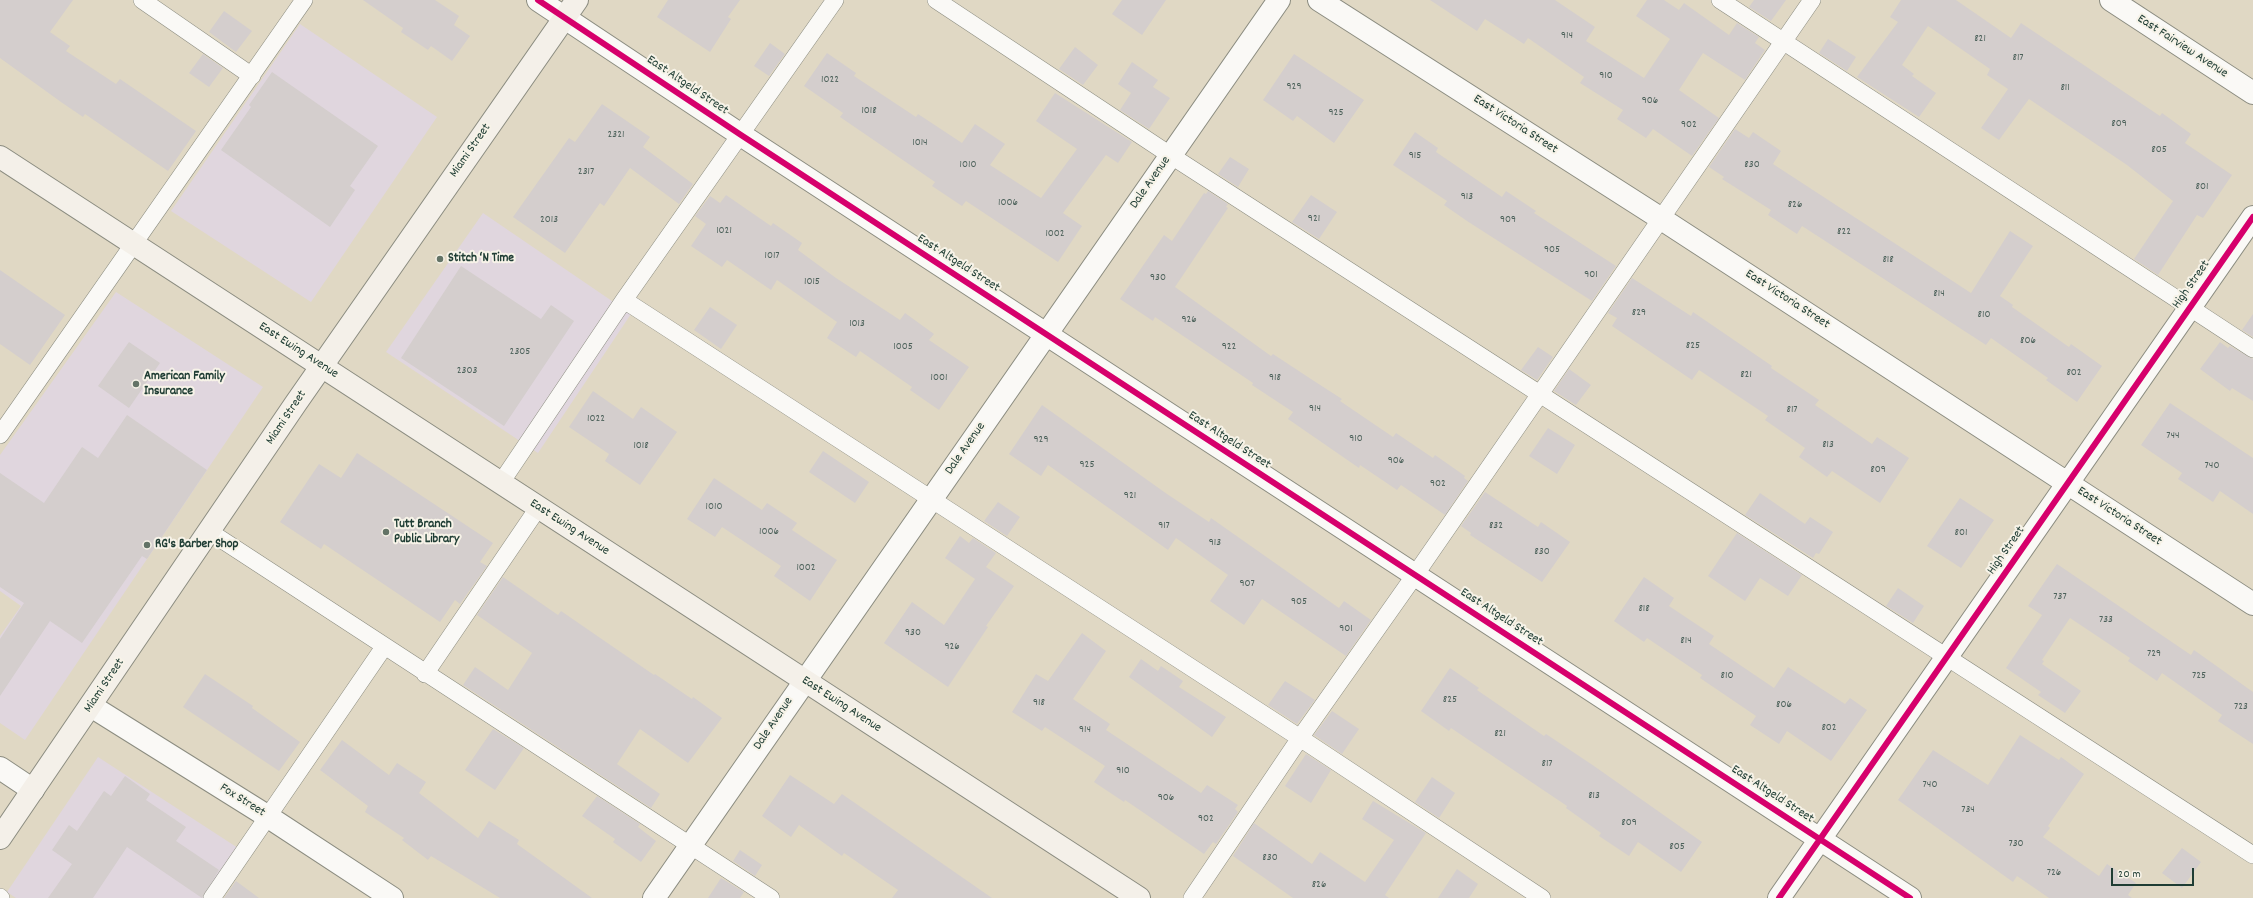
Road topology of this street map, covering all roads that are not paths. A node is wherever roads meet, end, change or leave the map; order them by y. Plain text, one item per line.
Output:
1 (142, 0) edge
2 (304, 0) edge
3 (538, 0) edge
4 (577, 0) edge
5 (835, 0) edge
6 (936, 0) edge
7 (1279, 0) edge
8 (1319, 0) edge
9 (1720, 0) edge
10 (1812, 0) edge
11 (2111, 0) edge
12 (564, 18) junction
13 (1783, 41) junction
14 (252, 76) junction
15 (2253, 93) edge
16 (741, 135) junction
17 (1170, 155) junction
18 (0, 157) edge
19 (2253, 217) edge
20 (1660, 218) junction
21 (134, 245) junction
22 (624, 300) junction
23 (2189, 308) junction
24 (1046, 334) junction
25 (2253, 349) edge
26 (322, 367) junction
27 (1540, 394) junction
28 (0, 435) edge
29 (500, 484) junction
30 (2067, 484) junction
31 (931, 499) junction
32 (538, 508) junction
33 (210, 532) junction
34 (1415, 575) junction
35 (2253, 604) edge
36 (384, 647) junction
37 (1946, 658) junction
38 (425, 674) junction
39 (803, 681) junction
40 (91, 706) junction
41 (1300, 738) junction
42 (0, 768) edge
43 (32, 790) junction
44 (267, 816) junction
45 (0, 838) edge
46 (1820, 839) junction
47 (691, 845) junction
48 (2253, 855) edge
49 (212, 898) edge
50 (392, 898) edge
51 (654, 898) edge
52 (771, 898) edge
53 (1139, 898) edge
54 (1192, 898) edge
55 (1542, 898) edge
56 (1779, 898) edge
57 (1910, 898) edge

1 - 14 lane
2 - 14 lane
3 - 12 street, East Altgeld Street
4 - 12 street, Miami Street
5 - 16 lane
6 - 17 lane
7 - 17 street, Dale Avenue
8 - 20 street, East Victoria Street
9 - 13 lane
10 - 13 lane
11 - 15 street, East Fairview Avenue
12 - 16 street, East Altgeld Street
12 - 26 street, Miami Street
13 - 20 lane
13 - 23 lane
14 - 21 lane
16 - 22 lane
16 - 24 street, East Altgeld Street
17 - 24 street, Dale Avenue
17 - 27 lane
18 - 21 street, East Ewing Avenue
19 - 23 street, High Street
20 - 27 lane
20 - 30 street, East Victoria Street
21 - 26 street, East Ewing Avenue
21 - 28 lane
22 - 29 lane
22 - 31 lane
23 - 25 lane
23 - 30 street, High Street
24 - 31 street, Dale Avenue
24 - 34 street, East Altgeld Street
26 - 29 street, East Ewing Avenue
26 - 33 street, Miami Street
27 - 34 lane
27 - 37 lane
29 - 32 street, East Ewing Avenue
30 - 35 street, East Victoria Street
30 - 37 street, High Street
31 - 39 street, Dale Avenue
31 - 41 lane
32 - 38 lane
32 - 39 street, East Ewing Avenue
33 - 36 lane
33 - 40 street, Miami Street
34 - 41 lane
34 - 46 street, East Altgeld Street
36 - 38 lane
36 - 44 lane
37 - 46 street, High Street
37 - 48 lane
38 - 47 lane
39 - 47 street, Dale Avenue
39 - 53 street, East Ewing Avenue
40 - 43 street, Miami Street
40 - 44 street, Fox Street
41 - 54 lane
41 - 55 lane
42 - 43 street
43 - 45 street, Miami Street
44 - 49 lane
44 - 50 street, Fox Street
46 - 56 street, High Street
46 - 57 street, East Altgeld Street
47 - 51 street, Dale Avenue
47 - 52 lane

